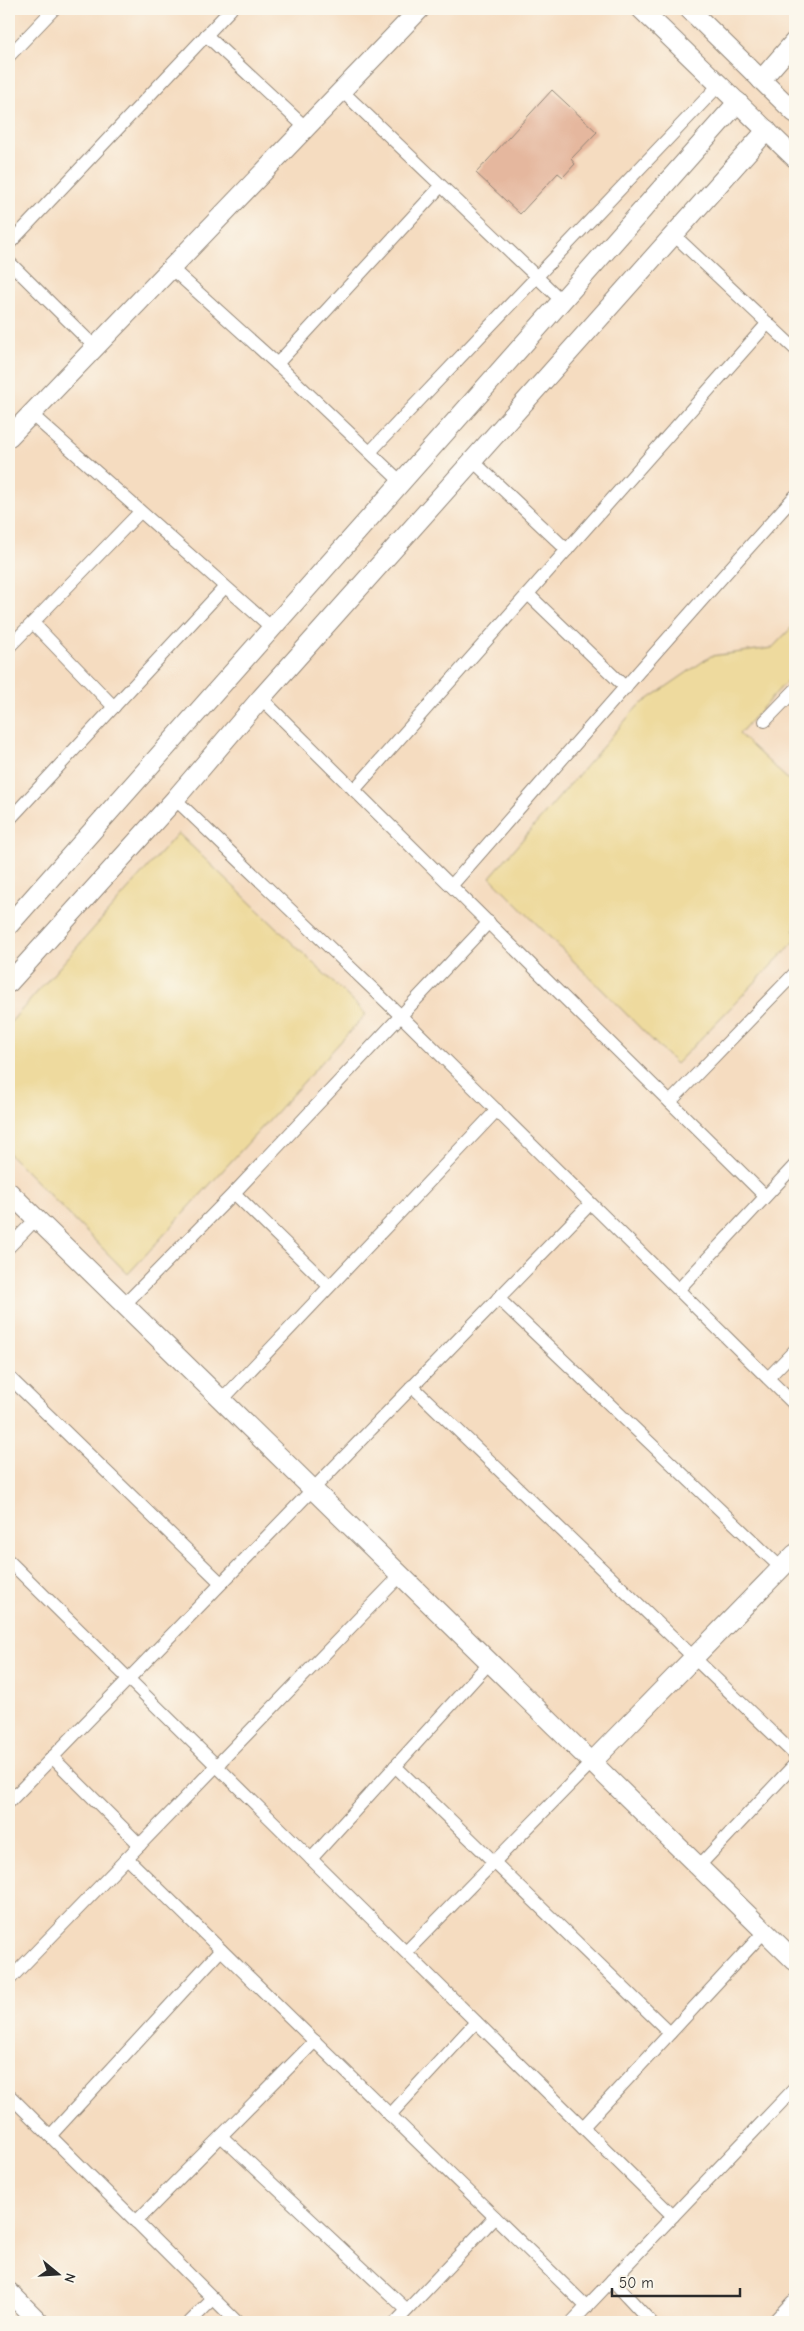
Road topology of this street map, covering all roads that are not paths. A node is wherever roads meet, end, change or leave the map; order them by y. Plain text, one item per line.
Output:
1 (54, 9) edge
2 (230, 9) edge
3 (420, 9) edge
4 (641, 9) edge
5 (689, 9) edge
6 (206, 35) junction
7 (795, 41) edge
8 (9, 56) edge
9 (761, 80) junction
10 (720, 84) junction
11 (342, 91) junction
12 (738, 102) junction
13 (793, 105) edge
14 (306, 128) junction
15 (767, 130) junction
16 (795, 158) edge
17 (442, 186) junction
18 (674, 235) junction
19 (9, 244) edge
20 (9, 262) edge
21 (171, 268) junction
22 (536, 276) junction
23 (562, 301) junction
24 (768, 323) junction
25 (95, 347) junction
26 (795, 350) edge
27 (277, 364) junction
28 (31, 414) junction
29 (11, 430) edge
30 (370, 452) junction
31 (473, 461) junction
32 (401, 482) junction
33 (795, 496) edge
34 (140, 512) junction
35 (567, 550) junction
36 (225, 587) junction
37 (528, 594) junction
38 (32, 623) junction
39 (272, 628) junction
40 (9, 647) edge
41 (626, 688) junction
42 (795, 690) edge
43 (261, 698) junction
44 (114, 707) junction
45 (765, 721) dead end
46 (354, 790) junction
47 (175, 798) junction
48 (9, 820) edge
49 (452, 885) junction
50 (489, 922) junction
51 (9, 925) edge
52 (795, 973) edge
53 (9, 983) edge
54 (400, 1015) junction
55 (670, 1102) junction
56 (497, 1110) junction
57 (795, 1165) edge
58 (9, 1192) edge
59 (234, 1192) junction
60 (765, 1196) junction
61 (590, 1204) junction
62 (36, 1219) junction
63 (9, 1247) edge
64 (329, 1286) junction
65 (678, 1289) junction
66 (498, 1298) junction
67 (124, 1305) junction
68 (795, 1350) edge
69 (9, 1376) edge
70 (768, 1378) junction
71 (412, 1386) junction
72 (222, 1400) junction
73 (795, 1405) edge
74 (313, 1489) junction
75 (795, 1554) edge
76 (9, 1561) edge
77 (781, 1568) junction
78 (402, 1575) junction
79 (221, 1583) junction
80 (693, 1658) junction
81 (490, 1662) junction
82 (128, 1679) junction
83 (795, 1756) edge
84 (52, 1757) junction
85 (592, 1762) junction
86 (795, 1764) edge
87 (217, 1766) junction
88 (395, 1766) junction
89 (9, 1802) edge
90 (140, 1845) junction
91 (127, 1858) junction
92 (311, 1859) junction
93 (494, 1862) junction
94 (699, 1866) junction
95 (765, 1931) junction
96 (221, 1950) junction
97 (406, 1952) junction
98 (795, 1961) edge
99 (9, 1980) edge
100 (476, 2022) junction
101 (670, 2033) junction
102 (315, 2041) junction
103 (795, 2088) edge
104 (9, 2095) edge
105 (390, 2115) junction
106 (583, 2127) junction
107 (50, 2136) junction
108 (222, 2136) junction
109 (673, 2216) junction
110 (495, 2217) junction
111 (136, 2222) junction
112 (612, 2280) junction
113 (9, 2292) edge
114 (213, 2299) junction
115 (795, 2304) edge
116 (587, 2306) junction
117 (407, 2310) junction
118 (39, 2322) edge
119 (190, 2322) edge
120 (237, 2322) edge
121 (396, 2322) edge
122 (572, 2322) edge
123 (651, 2322) edge
124 (778, 2322) edge

1 - 8 street
2 - 6 street
3 - 11 main road
4 - 10 main road
5 - 9 main road
6 - 14 street
6 - 19 street
7 - 9 main road
9 - 13 main road
10 - 12 main road
10 - 22 street
11 - 14 main road
11 - 17 street
12 - 15 main road
12 - 23 main road
14 - 21 main road
15 - 16 main road
15 - 18 main road
17 - 22 street
17 - 27 street
18 - 24 street
18 - 31 main road
20 - 25 street
21 - 25 main road
21 - 27 street
22 - 23 street
22 - 30 street
23 - 32 main road
24 - 26 street
24 - 35 street
25 - 28 main road
27 - 30 street
28 - 29 main road
28 - 34 street
30 - 32 street
31 - 35 street
31 - 43 main road
32 - 39 main road
33 - 41 street
34 - 36 street
34 - 38 street
35 - 37 street
36 - 39 street
36 - 44 street
37 - 41 street
37 - 46 street
38 - 40 street
38 - 44 street
39 - 51 main road
41 - 49 street
42 - 45 street
43 - 46 street
43 - 47 main road
44 - 48 street
46 - 49 street
47 - 53 main road
47 - 54 street
49 - 50 street
50 - 54 street
50 - 55 street
52 - 55 street
54 - 56 street
54 - 59 street
55 - 60 street
56 - 61 street
56 - 64 street
57 - 60 street
58 - 62 main road
59 - 64 street
59 - 67 street
60 - 65 street
61 - 65 street
61 - 66 street
62 - 63 street
62 - 67 main road
64 - 72 street
65 - 70 street
66 - 71 street
66 - 77 street
67 - 72 main road
68 - 70 street
69 - 79 street
70 - 73 street
71 - 74 street
71 - 80 street
72 - 74 main road
74 - 78 main road
74 - 79 street
75 - 77 main road
76 - 82 street
77 - 80 main road
78 - 81 main road
78 - 87 street
79 - 82 street
80 - 83 street
80 - 85 main road
81 - 85 main road
81 - 88 street
82 - 84 street
82 - 87 street
84 - 89 street
84 - 90 street
85 - 93 street
85 - 94 main road
86 - 94 street
87 - 90 street
87 - 92 street
88 - 92 street
88 - 93 street
90 - 91 street
91 - 96 street
91 - 99 street
92 - 97 street
93 - 97 street
93 - 101 street
94 - 95 main road
95 - 98 main road
95 - 101 street
96 - 102 street
96 - 107 street
97 - 100 street
100 - 105 street
100 - 106 street
101 - 106 street
102 - 105 street
102 - 108 street
103 - 109 street
104 - 107 street
105 - 110 street
106 - 109 street
107 - 111 street
108 - 111 street
108 - 117 street
109 - 112 street
110 - 116 street
110 - 117 street
111 - 114 street
112 - 116 street
112 - 123 street
113 - 118 main road
114 - 119 street
114 - 120 street
115 - 124 main road
116 - 122 street
117 - 121 street

